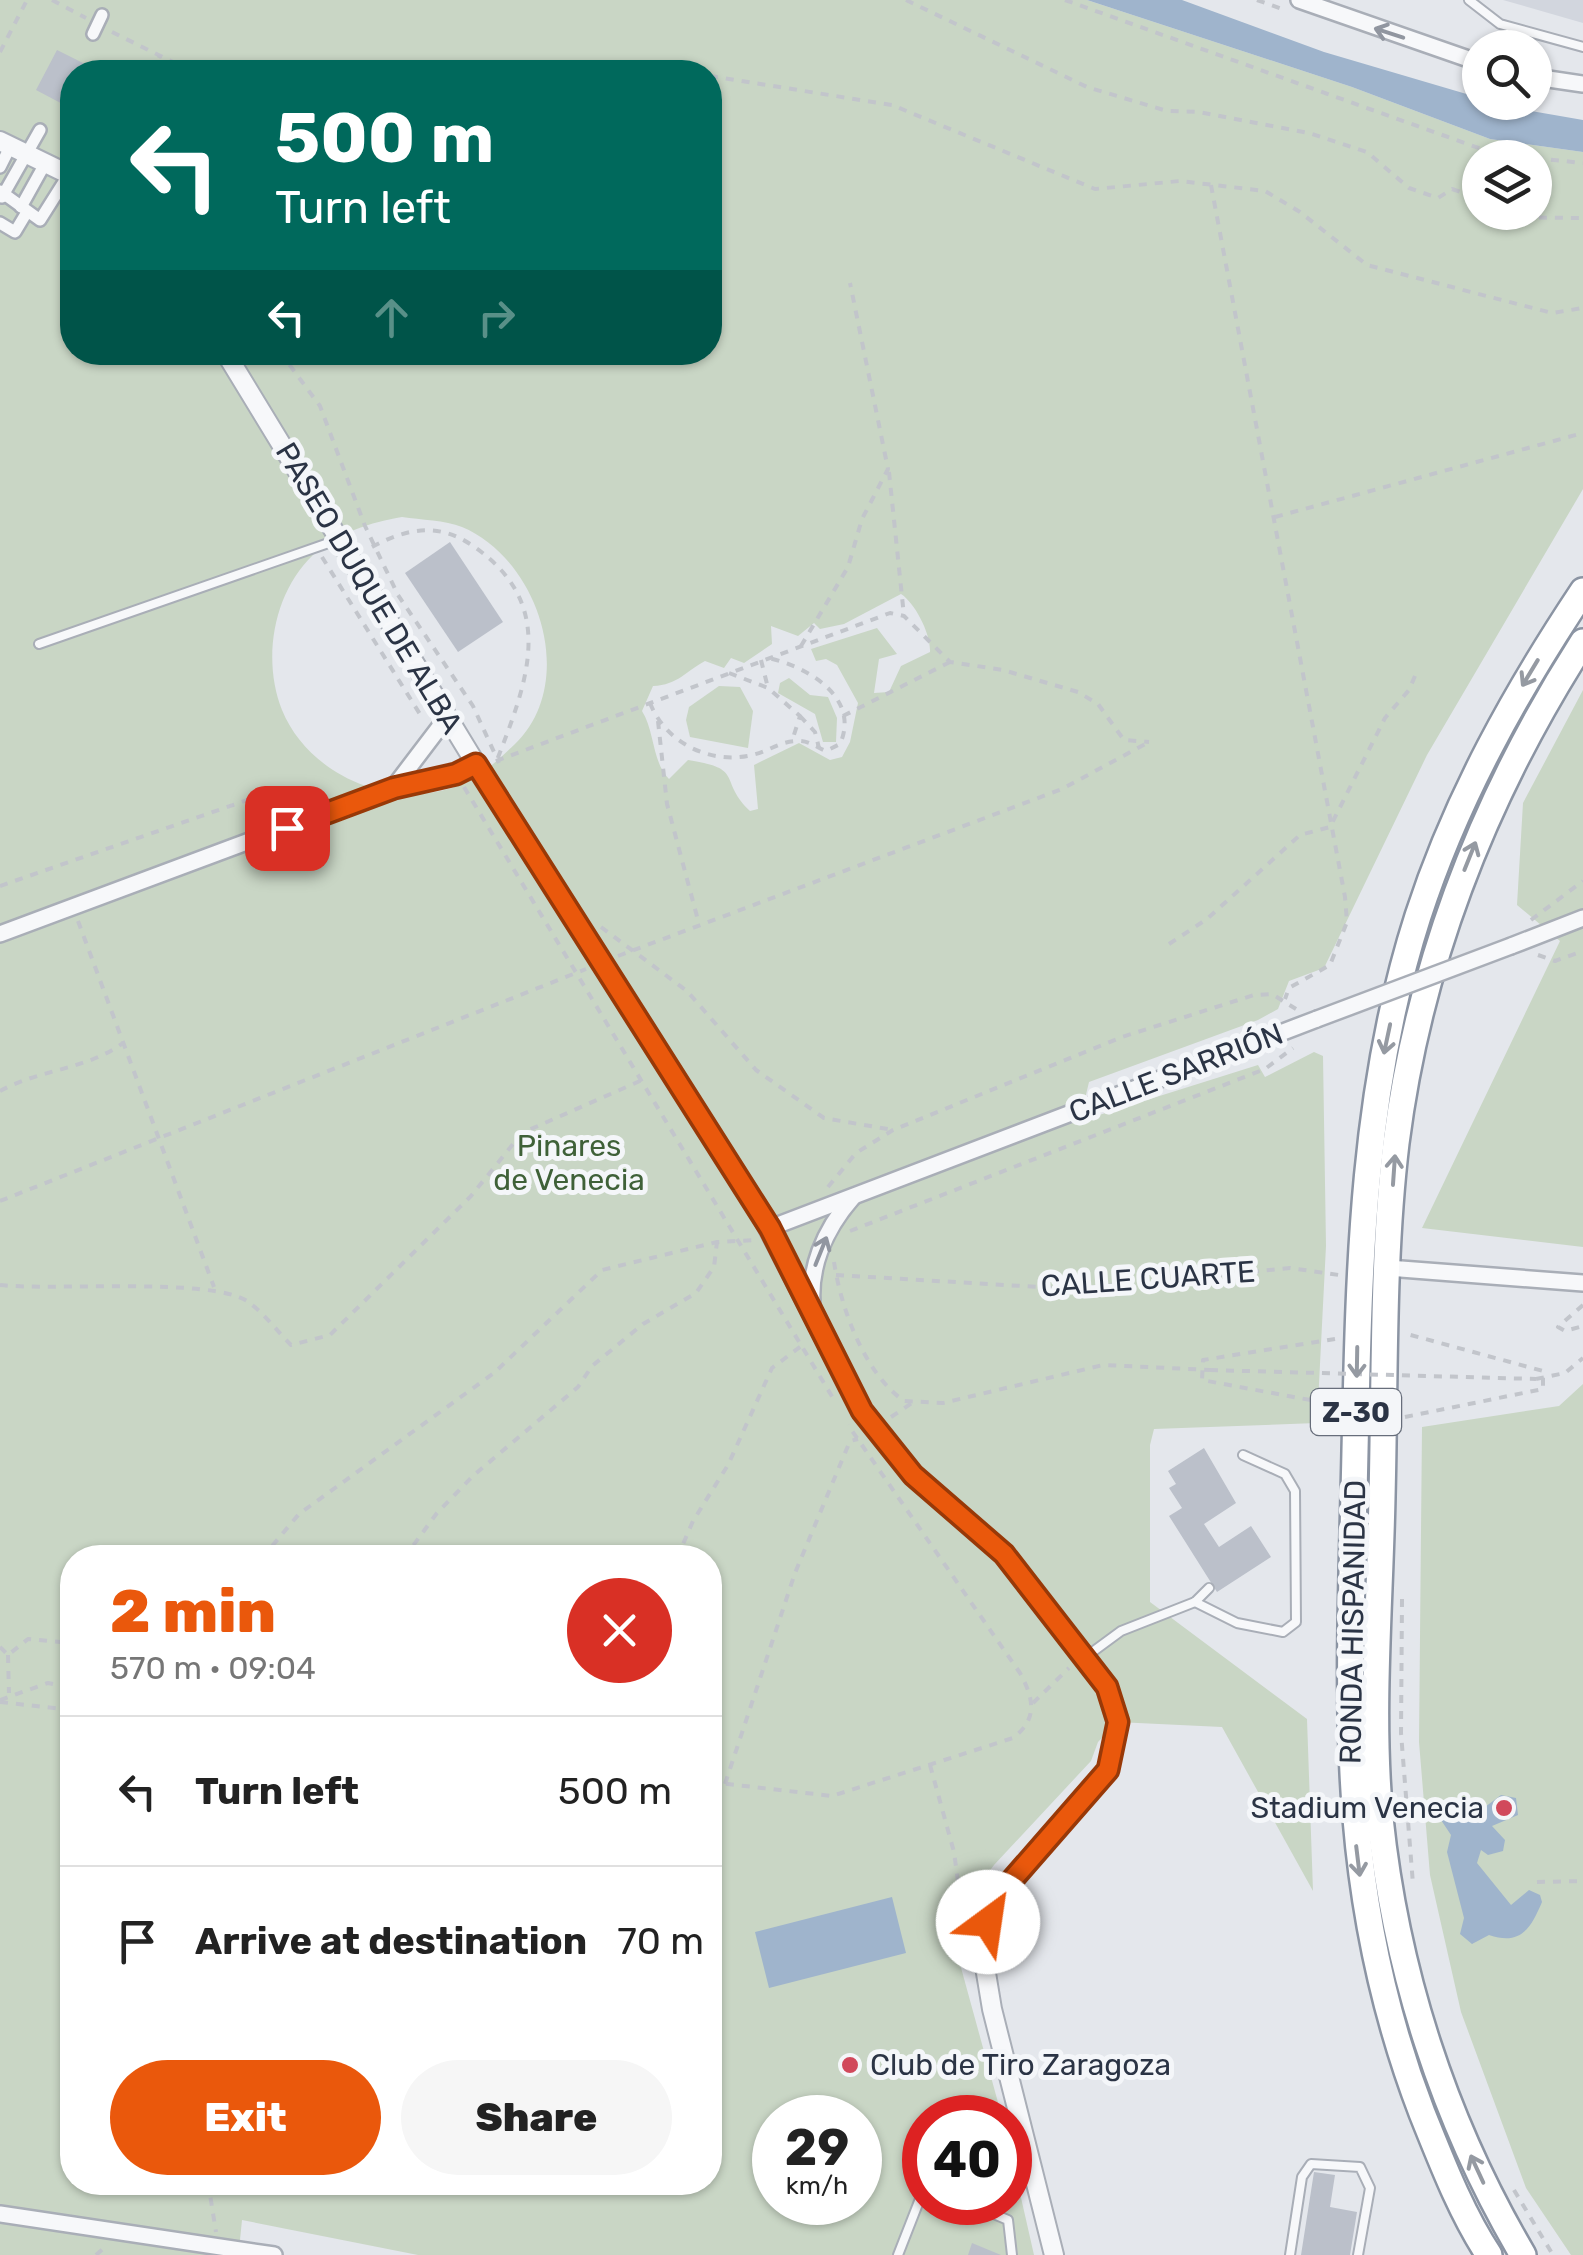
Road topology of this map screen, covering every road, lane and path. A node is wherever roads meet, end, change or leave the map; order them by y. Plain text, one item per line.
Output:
1 (28, 0) edge
2 (906, 0) edge
3 (1066, 0) edge
4 (1299, 0) edge
5 (1469, 0) edge
6 (102, 15) dead end
7 (93, 34) dead end
8 (1583, 47) edge
9 (0, 52) edge
10 (1462, 57) edge
11 (722, 78) edge
12 (1552, 79) edge
13 (1583, 84) edge
14 (40, 130) dead end
15 (1462, 142) edge
16 (12, 146) edge
17 (1552, 160) edge
18 (46, 162) junction
19 (1583, 163) edge
20 (0, 167) edge
21 (60, 169) edge
22 (1211, 185) junction
23 (60, 191) edge
24 (1462, 192) edge
25 (14, 203) edge
26 (1583, 218) edge
27 (1552, 219) edge
28 (7, 227) edge
29 (850, 283) dead end
30 (1583, 308) edge
31 (233, 365) edge
32 (290, 365) edge
33 (1583, 433) edge
34 (888, 469) junction
35 (1274, 517) junction
36 (340, 538) junction
37 (374, 546) junction
38 (320, 549) junction
39 (352, 558) junction
40 (1583, 591) edge
41 (904, 616) junction
42 (1583, 642) edge
43 (40, 644) dead end
44 (801, 646) junction
45 (768, 658) junction
46 (762, 660) junction
47 (950, 662) junction
48 (1418, 669) dead end
49 (728, 673) junction
50 (768, 688) junction
51 (650, 702) junction
52 (448, 716) junction
53 (800, 716) junction
54 (843, 716) junction
55 (658, 721) junction
56 (434, 735) junction
57 (792, 740) junction
58 (819, 748) junction
59 (497, 760) junction
60 (476, 764) junction
61 (456, 774) junction
62 (507, 776) dead end
63 (394, 788) junction
64 (280, 789) dead end
65 (1330, 827) junction
66 (1583, 881) edge
67 (0, 886) edge
68 (73, 908) junction
69 (1583, 918) edge
70 (592, 920) dead end
71 (699, 924) junction
72 (1521, 928) dead end
73 (0, 934) edge
74 (1169, 944) dead end
75 (633, 949) junction
76 (1583, 951) edge
77 (1529, 952) dead end
78 (602, 963) junction
79 (575, 974) junction
80 (1285, 999) junction
81 (1300, 1011) dead end
82 (123, 1043) junction
83 (1294, 1047) dead end
84 (640, 1082) junction
85 (0, 1091) edge
86 (893, 1130) junction
87 (158, 1141) junction
88 (856, 1194) junction
89 (0, 1201) edge
90 (809, 1212) junction
91 (773, 1234) junction
92 (828, 1234) junction
93 (736, 1239) junction
94 (717, 1242) junction
95 (1388, 1268) junction
96 (836, 1275) junction
97 (1350, 1275) junction
98 (1583, 1283) edge
99 (0, 1284) edge
100 (214, 1288) junction
101 (1583, 1305) edge
102 (814, 1317) junction
103 (1406, 1326) dead end
104 (1583, 1326) edge
105 (1407, 1334) junction
106 (1338, 1339) dead end
107 (804, 1344) junction
108 (1406, 1351) dead end
109 (1583, 1358) edge
110 (1406, 1367) dead end
111 (1202, 1369) junction
112 (1544, 1379) junction
113 (1406, 1384) dead end
114 (1405, 1401) dead end
115 (912, 1403) junction
116 (837, 1406) dead end
117 (1356, 1409) junction
118 (846, 1422) dead end
119 (874, 1428) junction
120 (857, 1439) junction
121 (1243, 1455) dead end
122 (273, 1545) edge
123 (414, 1545) edge
124 (683, 1545) edge
125 (1209, 1588) dead end
126 (1402, 1595) dead end
127 (1195, 1602) junction
128 (60, 1642) edge
129 (0, 1647) edge
130 (1086, 1654) junction
131 (8, 1655) junction
132 (60, 1686) edge
133 (10, 1693) junction
134 (0, 1701) edge
135 (1032, 1703) junction
136 (60, 1708) edge
137 (930, 1765) junction
138 (722, 1784) edge
139 (725, 1784) junction
140 (1583, 1881) edge
141 (1537, 1882) dead end
142 (1415, 1900) dead end
143 (982, 1966) junction
144 (1510, 2182) dead end
145 (210, 2195) edge
146 (0, 2214) edge
147 (910, 2225) edge
148 (1009, 2225) edge
149 (218, 2247) junction
150 (1486, 2252) edge
151 (274, 2255) edge
152 (898, 2255) edge
153 (1012, 2255) edge
154 (1054, 2255) edge
155 (1290, 2255) edge
156 (1358, 2255) edge
157 (1522, 2255) edge
158 (1553, 2255) edge

1 - 9 path
2 - 24 path
3 - 15 path
10 -> 4 street
5 - 8 lane
6 - 7 street
11 - 22 path
12 - 13 street
14 - 16 street
16 - 18 street
16 - 20 street
16 - 25 street
17 - 19 path
18 - 21 street
18 - 25 street
22 - 30 path
22 - 35 path
23 - 25 street
25 - 28 street
26 - 27 path
29 - 34 path
31 - 36 street, PASEO DUQUE DE ALBA
32 - 37 path
33 - 35 path
34 - 41 path
34 - 44 path
35 - 65 path
36 - 38 lane
36 - 39 street, PASEO DUQUE DE ALBA
37 - 39 path
37 - 59 path
37 - 59 path
38 - 43 lane
38 - 56 path
39 - 52 street, PASEO DUQUE DE ALBA
40 -> 97 highway, RONDA HISPANIDAD / Z-30
41 - 44 path
41 - 47 path
95 -> 42 highway, RONDA HISPANIDAD / Z-30
44 - 45 path
45 - 46 path
45 - 54 path
46 - 49 path
46 - 50 path
47 - 54 path
47 - 71 path
48 - 65 path
49 - 50 path
49 - 51 path
50 - 53 path
51 - 55 path
51 - 59 path
52 - 56 street
52 - 60 street, PASEO DUQUE DE ALBA
53 - 57 path
53 - 58 path
54 - 58 path
55 - 57 path
55 - 71 path
56 - 63 street
57 - 58 path
59 - 62 path
60 - 61 street
60 - 78 street, PASEO DUQUE DE ALBA
61 - 63 street
61 - 79 path
63 - 68 street
64 - 67 path
65 - 74 path
65 - 80 path
66 - 72 path
68 - 73 street
68 - 82 path
69 - 88 street, CALLE SARRIÓN, bridge
70 - 75 path
71 - 75 path
75 - 78 path
75 - 86 path
76 - 77 path
78 - 79 path
78 - 91 street, PASEO DUQUE DE ALBA
79 - 84 path
79 - 87 path
80 - 81 path
80 - 86 path
82 - 85 path
82 - 87 path
83 - 92 path
84 - 93 path
84 - 100 path
86 - 90 path
87 - 89 path
87 - 100 path
88 - 90 street, CALLE SARRIÓN
88 - 92 street
90 - 91 street, CALLE SARRIÓN
91 - 93 path
91 - 102 street, PASEO DUQUE DE ALBA
92 - 96 path
102 -> 92 street
93 - 94 path
93 - 107 path
94 - 122 path
94 - 123 path
95 - 97 highway
95 - 98 street
157 -> 95 highway, RONDA HISPANIDAD / Z-30
96 - 97 path, CALLE CUARTE
96 - 115 path
97 -> 117 highway, RONDA HISPANIDAD / Z-30
99 - 100 path
101 - 104 path
102 - 119 street, PASEO DUQUE DE ALBA
103 - 105 path
105 - 108 path
105 - 112 path
106 - 111 path
107 - 116 path
107 - 124 path
109 - 112 path
110 - 113 path
111 - 112 path, bridge
111 - 115 path
111 - 117 path
112 - 114 path
115 - 119 path
117 -> 150 highway, RONDA HISPANIDAD / Z-30
118 - 120 path
119 - 120 path
119 - 130 street, PASEO DUQUE DE ALBA
120 - 135 path
120 - 139 path
121 - 127 lane
125 - 127 lane
126 - 142 path, RONDA HISPANIDAD
127 - 130 lane
128 - 131 path
129 - 131 path
130 - 135 path
130 - 143 street, PASEO DUQUE DE ALBA
131 - 133 path
132 - 133 path
133 - 134 path
134 - 136 path
135 - 137 path
137 - 139 path
137 - 143 path
138 - 139 path
140 - 141 path
143 - 154 street, PASEO DUQUE DE ALBA
144 - 158 path
145 - 149 path
146 - 149 street
147 - 152 lane
148 - 153 lane
149 - 151 street
155 - 156 lane

